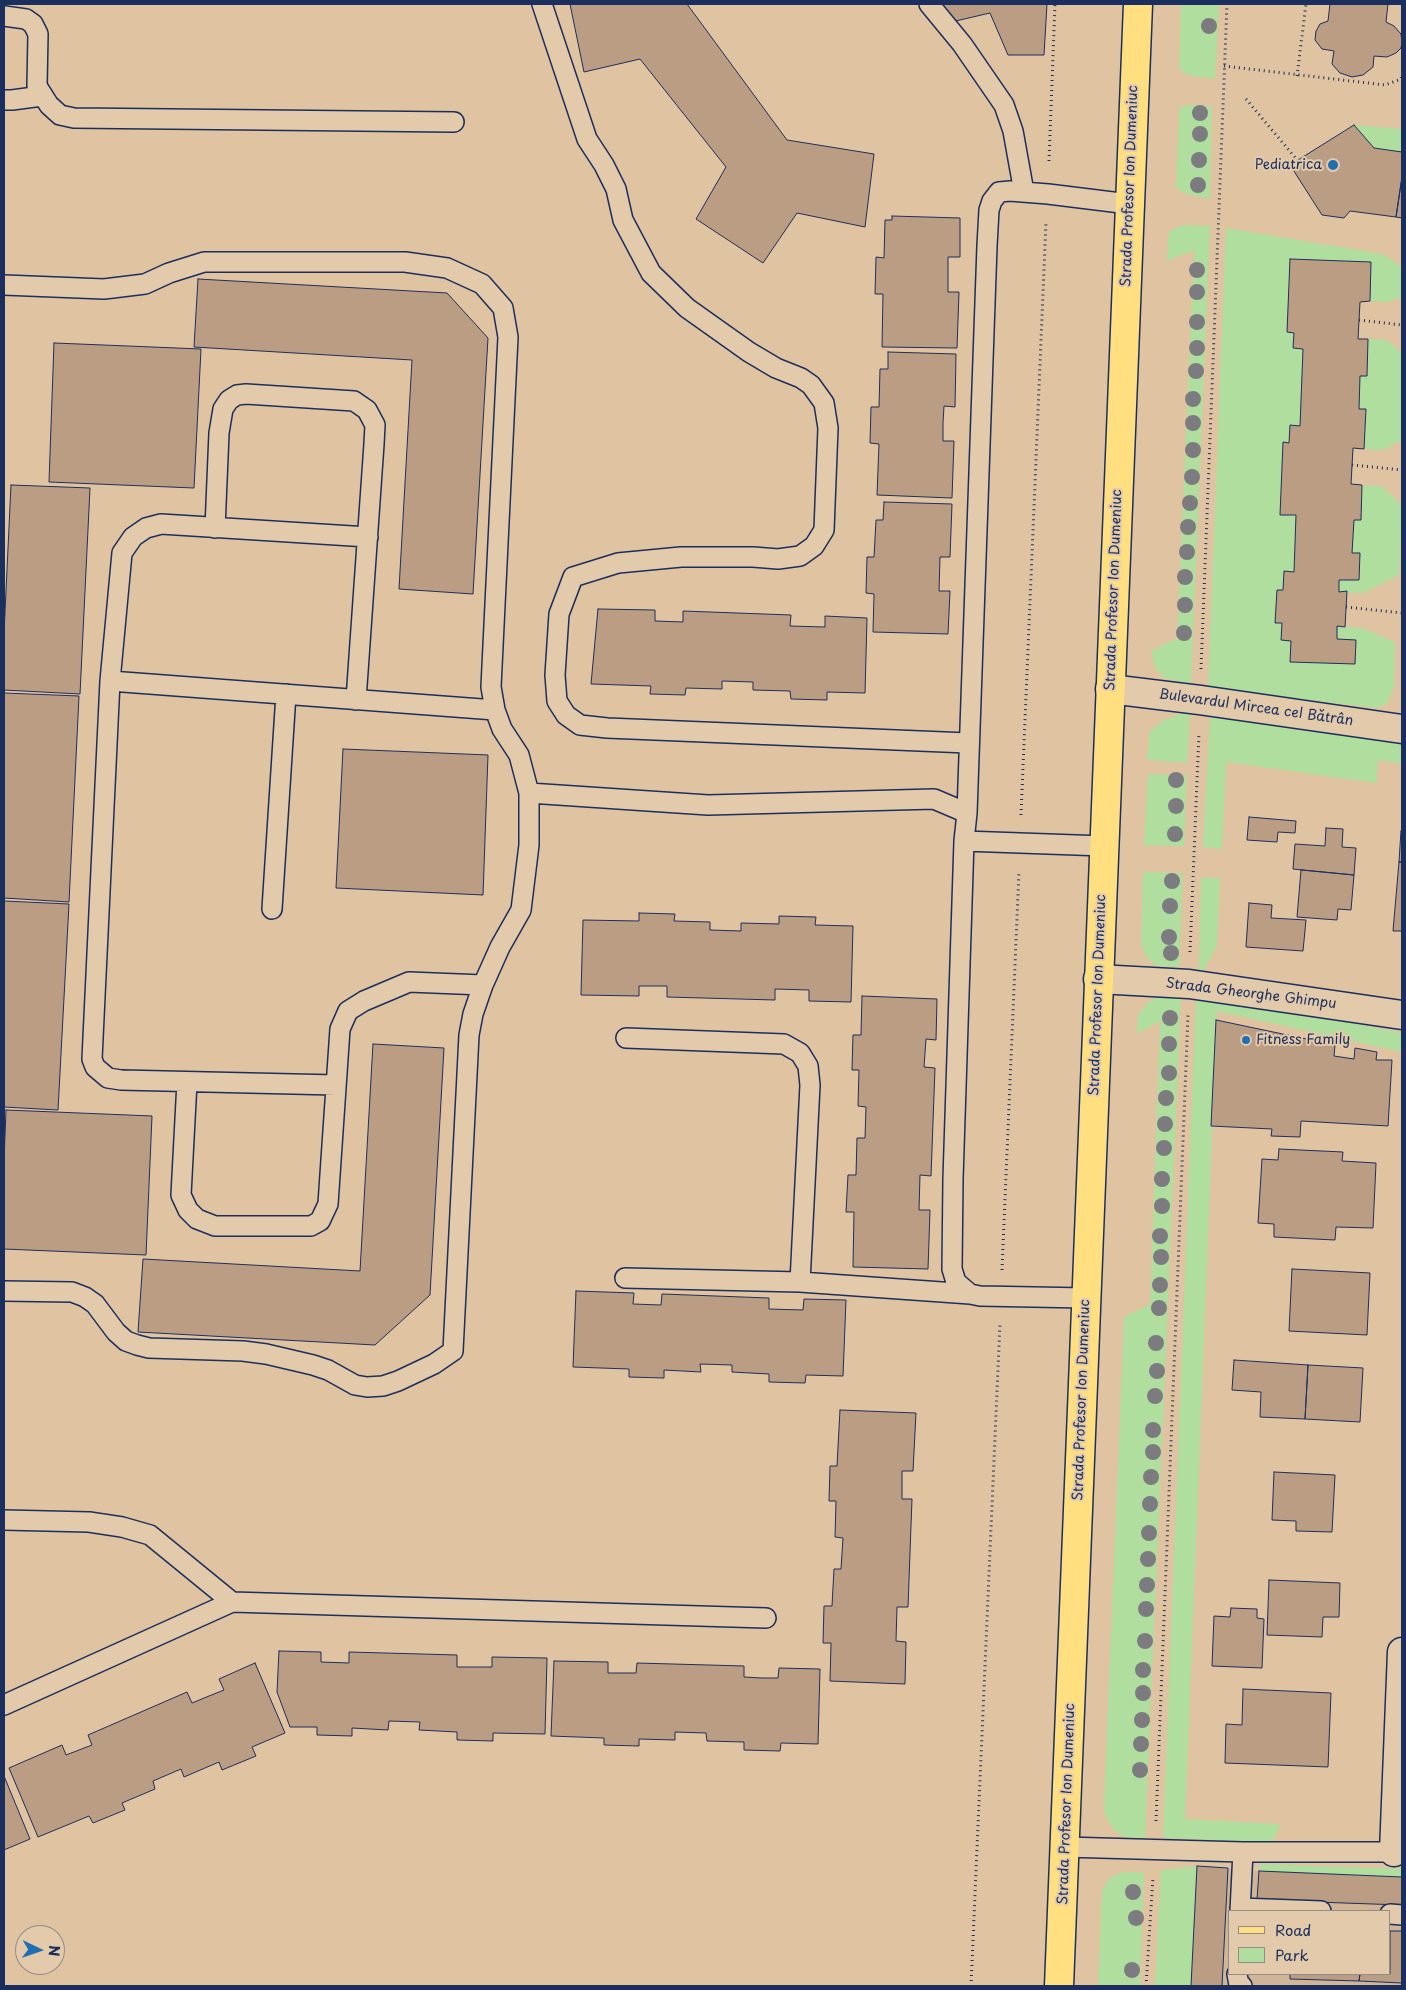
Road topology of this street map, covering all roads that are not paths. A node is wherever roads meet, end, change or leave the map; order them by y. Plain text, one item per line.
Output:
1 (542, 4) edge
2 (929, 4) edge
3 (1138, 4) edge
4 (4, 16) edge
5 (42, 96) junction
6 (4, 100) edge
7 (454, 122) dead end
8 (1024, 192) junction
9 (1130, 204) junction
10 (4, 285) edge
11 (215, 528) junction
12 (368, 537) junction
13 (110, 681) junction
14 (1110, 689) junction
15 (286, 694) junction
16 (356, 700) junction
17 (495, 710) junction
18 (1402, 729) edge
19 (968, 743) junction
20 (528, 793) junction
21 (967, 813) junction
22 (964, 841) junction
23 (1104, 846) junction
24 (272, 909) dead end
25 (1098, 980) junction
26 (483, 985) junction
27 (1402, 1014) edge
28 (626, 1038) dead end
29 (188, 1082) junction
30 (336, 1085) junction
31 (625, 1278) dead end
32 (800, 1282) junction
33 (4, 1291) edge
34 (970, 1294) junction
35 (1086, 1298) junction
36 (4, 1520) edge
37 (232, 1602) junction
38 (766, 1618) dead end
39 (1402, 1652) edge
40 (4, 1705) edge
41 (1065, 1847) junction
42 (1242, 1852) junction
43 (1398, 1852) edge
44 (1240, 1909) edge
45 (1280, 1910) edge
46 (1237, 1975) edge
47 (1059, 1986) edge
48 (1242, 1986) edge

1 - 19 lane
2 - 8 lane
3 - 9 main road, Strada Profesor Ion Dumeniuc
4 - 5 lane
5 - 6 lane
5 - 7 lane
8 - 9 lane
8 - 19 lane
9 - 14 main road, Strada Profesor Ion Dumeniuc
10 - 17 lane
11 - 12 lane
11 - 12 lane
11 - 13 lane
12 - 16 lane
13 - 15 lane
13 - 29 lane
14 - 18 street, Bulevardul Mircea cel Bătrân
14 - 23 main road, Strada Profesor Ion Dumeniuc
15 - 16 lane
15 - 24 lane
16 - 17 lane
17 - 20 lane
19 - 21 lane
20 - 21 lane
20 - 26 lane
21 - 22 lane
22 - 23 lane
22 - 34 lane
23 - 25 main road, Strada Profesor Ion Dumeniuc
25 - 27 street, Strada Gheorghe Ghimpu
25 - 35 main road, Strada Profesor Ion Dumeniuc
26 - 30 lane
26 - 33 lane
28 - 32 lane
29 - 30 lane
29 - 30 lane
31 - 32 lane
32 - 34 lane
34 - 35 lane
35 - 41 main road, Strada Profesor Ion Dumeniuc
36 - 37 lane
37 - 38 lane
37 - 40 lane
39 - 43 street
41 - 42 lane
41 - 47 main road, Strada Profesor Ion Dumeniuc
42 - 43 lane
42 - 44 lane
44 - 45 lane
46 - 48 lane

